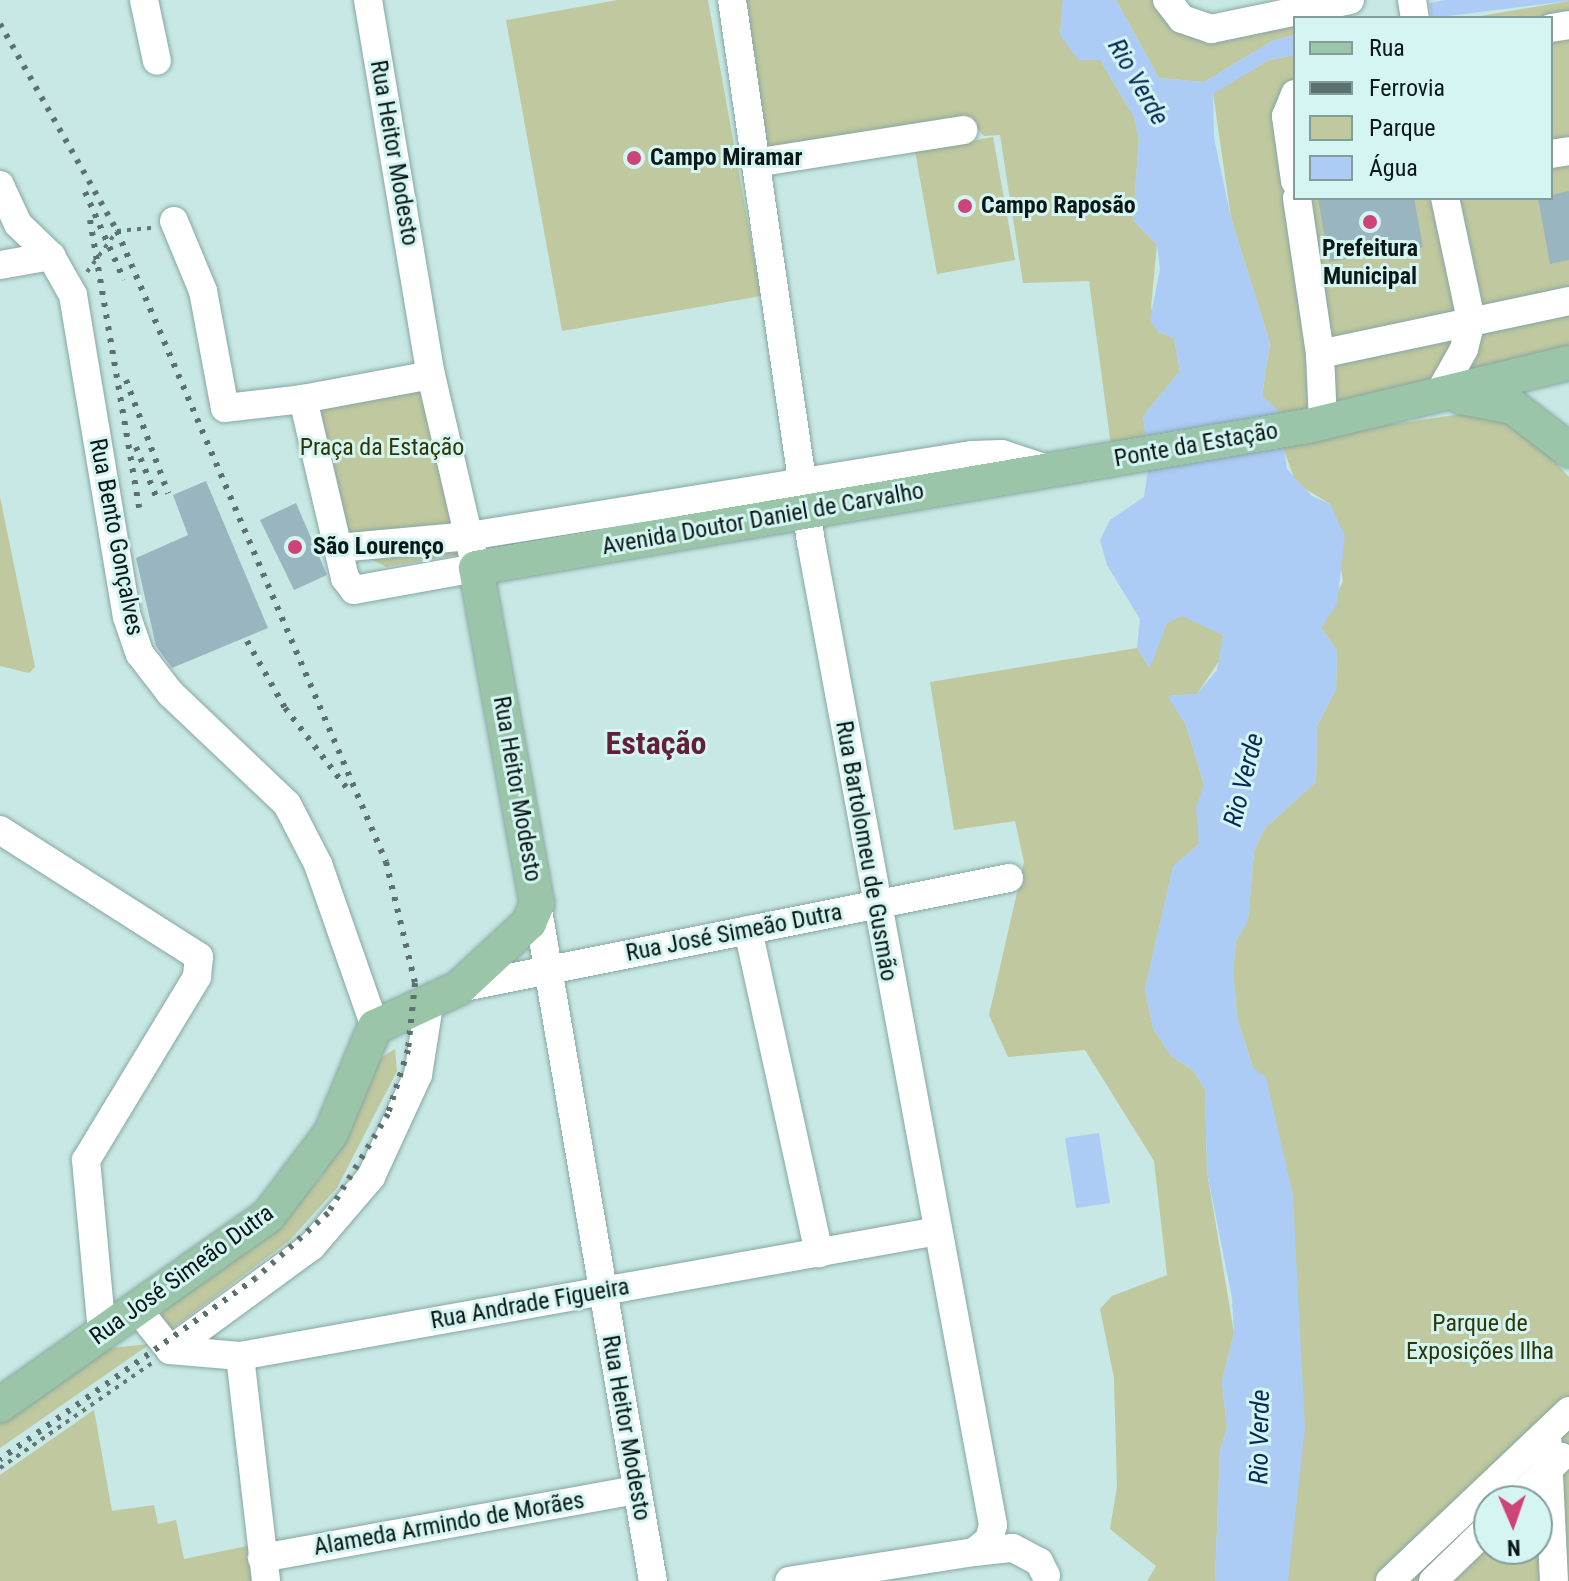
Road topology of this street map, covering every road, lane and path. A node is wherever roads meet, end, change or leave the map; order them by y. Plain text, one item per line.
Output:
1 (144, 0) edge
2 (368, 0) edge
3 (732, 0) edge
4 (1167, 0) edge
5 (1350, 0) edge
6 (157, 61) dead end
7 (1290, 105) edge
8 (963, 130) dead end
9 (1293, 151) edge
10 (755, 163) junction
11 (0, 185) edge
12 (1297, 200) edge
13 (1445, 200) edge
14 (174, 221) joint
15 (51, 256) junction
16 (0, 265) edge
17 (73, 295) junction
18 (1569, 301) edge
19 (1471, 320) junction
20 (1320, 354) junction
21 (1565, 365) edge
22 (431, 375) junction
23 (1437, 397) junction
24 (303, 399) junction
25 (1315, 424) junction
26 (1557, 440) edge
27 (1051, 470) joint
28 (804, 497) junction
29 (338, 548) junction
30 (472, 552) junction
31 (0, 830) edge
32 (1009, 878) dead end
33 (537, 904) junction
34 (875, 905) junction
35 (748, 930) junction
36 (547, 970) junction
37 (459, 988) junction
38 (429, 1005) junction
39 (375, 1027) junction
40 (938, 1231) junction
41 (819, 1253) junction
42 (603, 1291) junction
43 (139, 1311) junction
44 (102, 1334) junction
45 (170, 1350) junction
46 (240, 1356) junction
47 (0, 1405) edge
48 (1569, 1411) edge
49 (1556, 1449) edge
50 (0, 1468) edge
51 (1528, 1485) edge
52 (636, 1490) junction
53 (1473, 1542) edge
54 (974, 1552) junction
55 (264, 1570) edge
56 (1046, 1575) dead end
57 (653, 1581) edge
58 (789, 1581) edge
59 (1390, 1581) edge
60 (1433, 1581) edge
61 (1554, 1581) edge

1 - 6 street
2 - 22 street, Rua Heitor Modesto
3 - 10 street, Rua Bartolomeu de Gusmão
4 - 5 street
7 - 9 street
8 - 10 street
10 - 28 street, Rua Bartolomeu de Gusmão
11 - 15 street, Rua Bento Gonçalves
12 - 20 street
13 - 19 street
14 - 17 path
14 - 24 street
15 - 16 street
15 - 17 street, Rua Bento Gonçalves
17 - 39 street, Rua Bento Gonçalves
18 - 19 street
19 - 20 street
19 - 23 street
20 - 25 street
21 - 23 main road
21 - 26 main road
22 - 24 street
22 - 30 street, Rua Heitor Modesto
23 - 25 main road, Ponte da Estação
23 - 26 main road
24 - 29 street
25 - 27 main road, Ponte da Estação
27 - 28 main road, Avenida Doutor Daniel de Carvalho
28 - 30 main road, Avenida Doutor Daniel de Carvalho
28 - 34 street, Rua Bartolomeu de Gusmão
29 - 30 street
29 - 30 street
30 - 33 main road, Rua Heitor Modesto
31 - 44 street
32 - 34 street, Rua José Simeão Dutra
33 - 36 street, Rua Heitor Modesto
33 - 37 main road, Rua José Simeão Dutra
34 - 35 street, Rua José Simeão Dutra
34 - 40 street, Rua Bartolomeu de Gusmão
35 - 36 street, Rua José Simeão Dutra
35 - 41 street
36 - 37 street, Rua José Simeão Dutra
36 - 42 street, Rua Heitor Modesto
37 - 38 main road, Rua José Simeão Dutra
38 - 39 main road, Rua José Simeão Dutra
38 - 45 street
39 - 43 main road, Rua José Simeão Dutra
40 - 41 street, Rua Andrade Figueira
40 - 54 street, Rua Bartolomeu de Gusmão
41 - 42 street, Rua Andrade Figueira
42 - 46 street, Rua Andrade Figueira
42 - 52 street, Rua Heitor Modesto
43 - 44 main road, Rua José Simeão Dutra
43 - 45 street
44 - 47 main road, Rua José Simeão Dutra
45 - 46 street, Rua Andrade Figueira
45 - 50 path
46 - 55 street
48 - 49 street
49 - 51 street
49 - 59 street
49 - 61 street
52 - 55 street, Alameda Armindo de Morães
52 - 57 street, Rua Heitor Modesto
53 - 60 street
54 - 56 street
54 - 58 street

